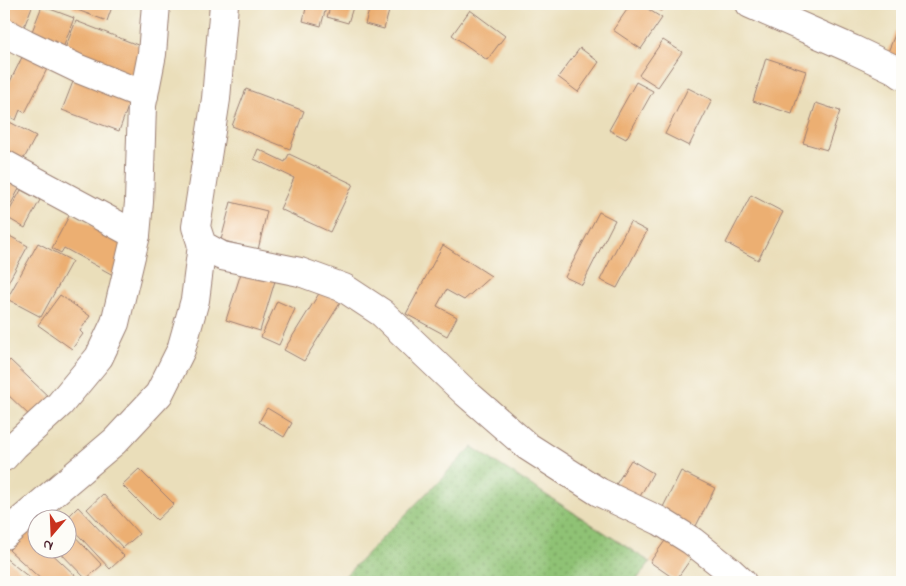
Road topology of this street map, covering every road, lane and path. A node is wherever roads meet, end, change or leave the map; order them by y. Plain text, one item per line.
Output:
1 (156, 4) edge
2 (224, 4) edge
3 (750, 4) edge
4 (4, 32) edge
5 (902, 75) edge
6 (144, 95) junction
7 (4, 164) edge
8 (136, 235) junction
9 (202, 245) junction
10 (4, 457) edge
11 (4, 535) edge
12 (742, 582) edge

1 - 6 street
2 - 9 street
3 - 5 street
4 - 6 street
6 - 8 street
7 - 8 street
8 - 10 street
9 - 11 street
9 - 12 street

